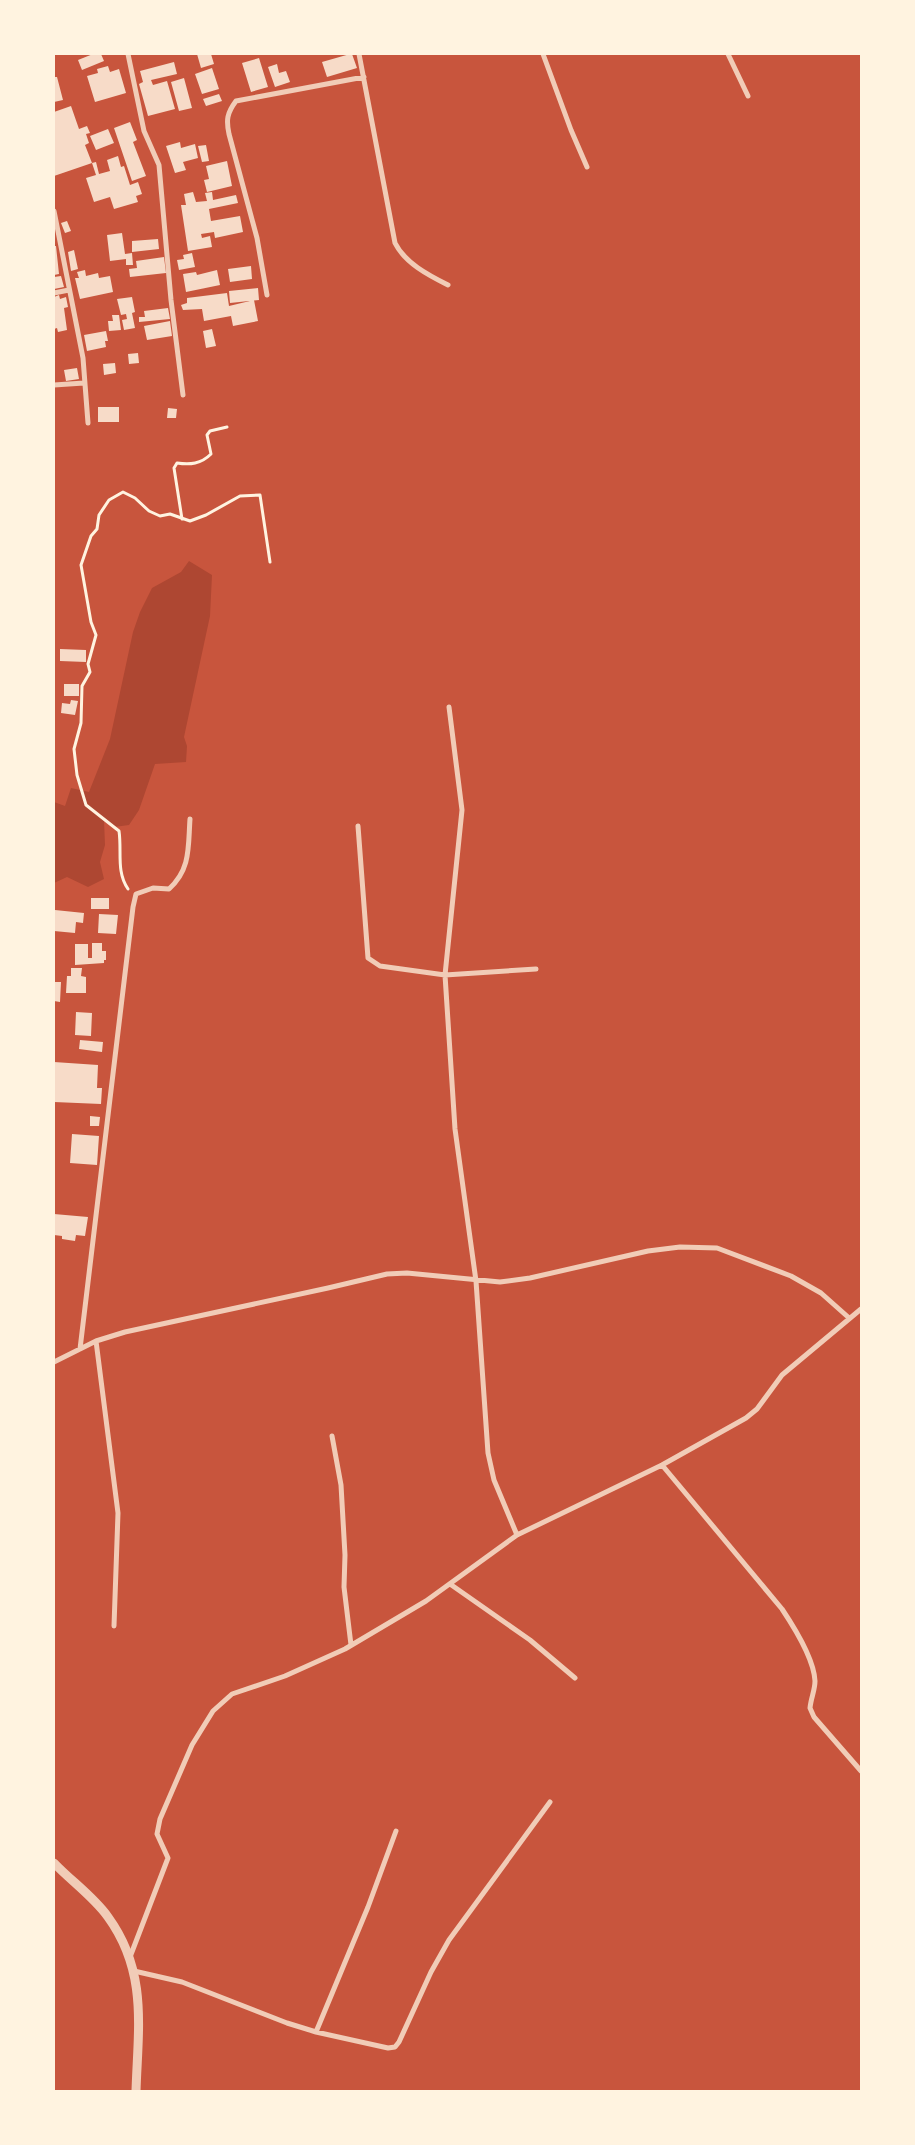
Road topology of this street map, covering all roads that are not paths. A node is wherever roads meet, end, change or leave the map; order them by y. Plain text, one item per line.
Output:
1 (128, 54) edge
2 (359, 54) edge
3 (543, 54) edge
4 (728, 54) edge
5 (364, 77) junction
6 (748, 96) dead end
7 (587, 167) dead end
8 (54, 211) edge
9 (448, 285) dead end
10 (69, 290) junction
11 (54, 293) edge
12 (267, 296) dead end
13 (84, 383) junction
14 (54, 386) edge
15 (183, 394) dead end
16 (88, 423) dead end
17 (449, 707) dead end
18 (190, 819) dead end
19 (358, 826) dead end
20 (536, 969) dead end
21 (444, 975) junction
22 (476, 1281) junction
23 (861, 1309) edge
24 (848, 1317) junction
25 (96, 1341) junction
26 (80, 1349) junction
27 (54, 1362) edge
28 (332, 1436) dead end
29 (662, 1465) junction
30 (517, 1535) junction
31 (450, 1584) junction
32 (114, 1626) dead end
33 (351, 1645) junction
34 (575, 1678) dead end
35 (861, 1771) edge
36 (550, 1802) dead end
37 (396, 1831) dead end
38 (54, 1863) edge
39 (130, 1957) junction
40 (134, 1971) junction
41 (316, 2032) junction
42 (136, 2091) edge

1 - 15 street
2 - 5 street
3 - 7 street
4 - 6 street
5 - 9 street
5 - 12 street
8 - 10 street
10 - 11 street
10 - 13 street
13 - 14 street
13 - 16 street
17 - 21 street
18 - 26 street
19 - 21 street
20 - 21 street
21 - 22 street
22 - 24 street
22 - 25 street
22 - 30 street
23 - 24 street
24 - 29 street
25 - 26 street
25 - 32 street
26 - 27 street
28 - 33 street
29 - 30 street
29 - 35 street
30 - 31 street
31 - 33 street
31 - 34 street
33 - 39 street
36 - 41 street
37 - 41 street
38 - 39 street
39 - 40 street
40 - 41 street
40 - 42 street

